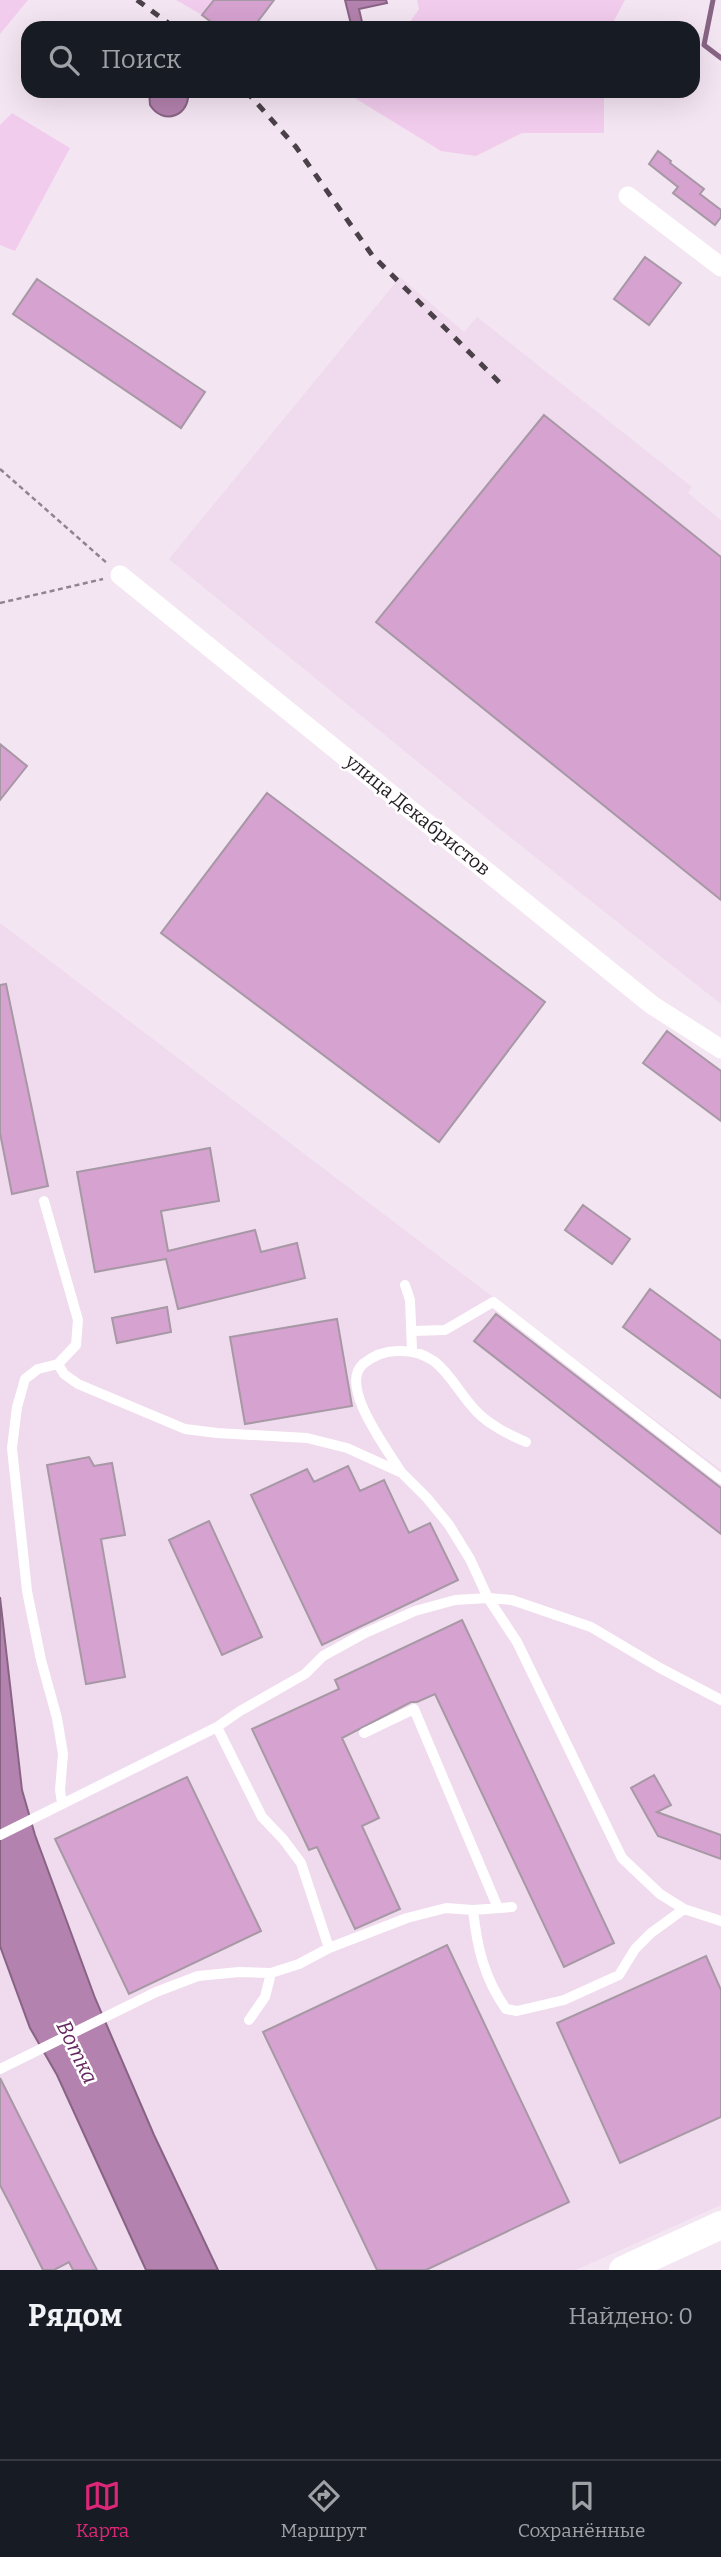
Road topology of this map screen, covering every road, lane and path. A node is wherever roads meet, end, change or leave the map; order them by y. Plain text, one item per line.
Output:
1 (628, 196) dead end
2 (721, 267) edge
3 (0, 469) edge
4 (120, 575) junction
5 (0, 603) edge
6 (721, 1049) edge
7 (44, 1201) dead end
8 (405, 1285) dead end
9 (412, 1331) junction
10 (412, 1350) junction
11 (58, 1364) junction
12 (526, 1442) dead end
13 (402, 1473) junction
14 (721, 1479) edge
15 (488, 1598) junction
16 (721, 1700) edge
17 (217, 1727) junction
18 (364, 1733) dead end
19 (62, 1803) junction
20 (0, 1835) edge
21 (512, 1907) dead end
22 (498, 1908) junction
23 (684, 1909) junction
24 (473, 1910) junction
25 (721, 1922) edge
26 (328, 1948) junction
27 (271, 1973) junction
28 (249, 2020) dead end
29 (0, 2070) edge
30 (721, 2225) edge
31 (623, 2270) edge

1 - 2 street
3 - 4 path
4 - 5 path
4 - 6 street, улица Декабристов
7 - 11 lane
8 - 9 lane
9 - 10 lane
9 - 14 lane
10 - 12 lane
10 - 13 lane
11 - 13 lane
11 - 19 lane
13 - 15 lane
15 - 16 lane
15 - 17 lane
15 - 23 lane
17 - 19 lane
17 - 26 lane
18 - 22 lane
19 - 20 lane
21 - 22 lane
22 - 24 lane
23 - 24 lane
23 - 25 lane
24 - 26 lane
26 - 27 lane
27 - 28 lane
27 - 29 lane
30 - 31 main road

